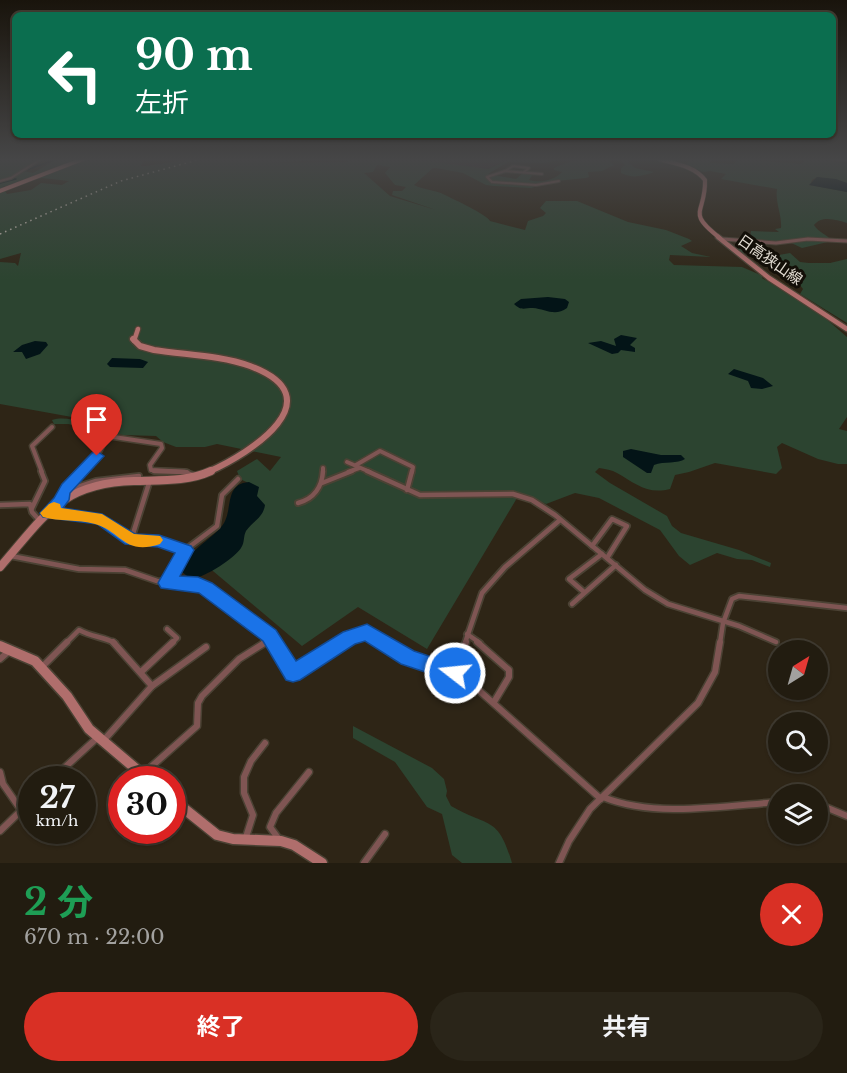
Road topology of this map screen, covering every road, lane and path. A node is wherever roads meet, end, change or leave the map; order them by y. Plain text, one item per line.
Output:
1 (703, 199) edge
2 (720, 239) junction
3 (847, 241) edge
4 (138, 329) dead end
5 (847, 329) edge
6 (52, 428) dead end
7 (347, 462) dead end
8 (357, 467) junction
9 (323, 468) dead end
10 (139, 477) dead end
11 (195, 477) junction
12 (238, 479) dead end
13 (150, 480) junction
14 (321, 483) junction
15 (407, 490) junction
16 (63, 492) junction
17 (62, 500) junction
18 (298, 503) dead end
19 (0, 505) edge
20 (32, 507) junction
21 (48, 513) junction
22 (560, 520) junction
23 (40, 521) junction
24 (131, 540) junction
25 (592, 546) junction
26 (185, 550) junction
27 (10, 556) junction
28 (605, 556) junction
29 (616, 565) junction
30 (0, 567) edge
31 (167, 583) junction
32 (584, 592) junction
33 (572, 604) dead end
34 (847, 608) edge
35 (723, 623) junction
36 (167, 628) dead end
37 (467, 634) junction
38 (271, 638) junction
39 (771, 640) edge
40 (3, 646) edge
41 (206, 647) dead end
42 (0, 659) edge
43 (41, 667) junction
44 (141, 672) junction
45 (455, 673) junction
46 (152, 686) junction
47 (494, 702) junction
48 (100, 739) junction
49 (265, 744) dead end
50 (68, 766) edge
51 (133, 766) edge
52 (157, 766) edge
53 (0, 772) edge
54 (309, 772) dead end
55 (602, 798) junction
56 (768, 802) edge
57 (18, 806) edge
58 (828, 806) edge
59 (186, 810) edge
60 (18, 813) edge
61 (847, 816) edge
62 (0, 831) edge
63 (385, 834) dead end
64 (245, 839) junction
65 (281, 841) junction
66 (321, 863) edge
67 (364, 863) edge
68 (559, 863) edge

1 - 2 street, 日高狭山線
2 - 3 street
2 - 5 street, 日高狭山線
4 - 11 street
6 - 20 street
7 - 8 street
8 - 14 street
8 - 15 street
8 - 15 street
9 - 14 street
10 - 16 street
11 - 13 street
11 - 16 street
12 - 26 street
13 - 17 street
13 - 24 street
14 - 18 street
15 - 22 street
16 - 17 street
17 - 21 street
19 - 20 street
20 - 23 street
21 - 23 street
21 - 24 street
22 - 25 street
22 - 37 street
23 - 27 street
24 - 26 street
25 - 28 street
25 - 28 street
26 - 31 street
27 - 30 street
27 - 31 street
28 - 29 street
28 - 32 street
29 - 32 street
29 - 35 street
31 - 38 street
32 - 33 street
34 - 35 street
35 - 39 street
35 - 55 street
36 - 44 street
37 - 45 street
37 - 47 street
38 - 45 street
38 - 52 street
40 - 42 street
40 - 43 street
41 - 46 street
43 - 44 street
43 - 48 street
44 - 46 street
45 - 47 street
46 - 48 street
47 - 55 street
48 - 50 street
48 - 51 street
49 - 64 street
53 - 57 street
54 - 65 street
55 - 56 street
55 - 68 street
58 - 61 street
59 - 64 street
60 - 62 street
63 - 67 street
64 - 65 street
65 - 66 street

